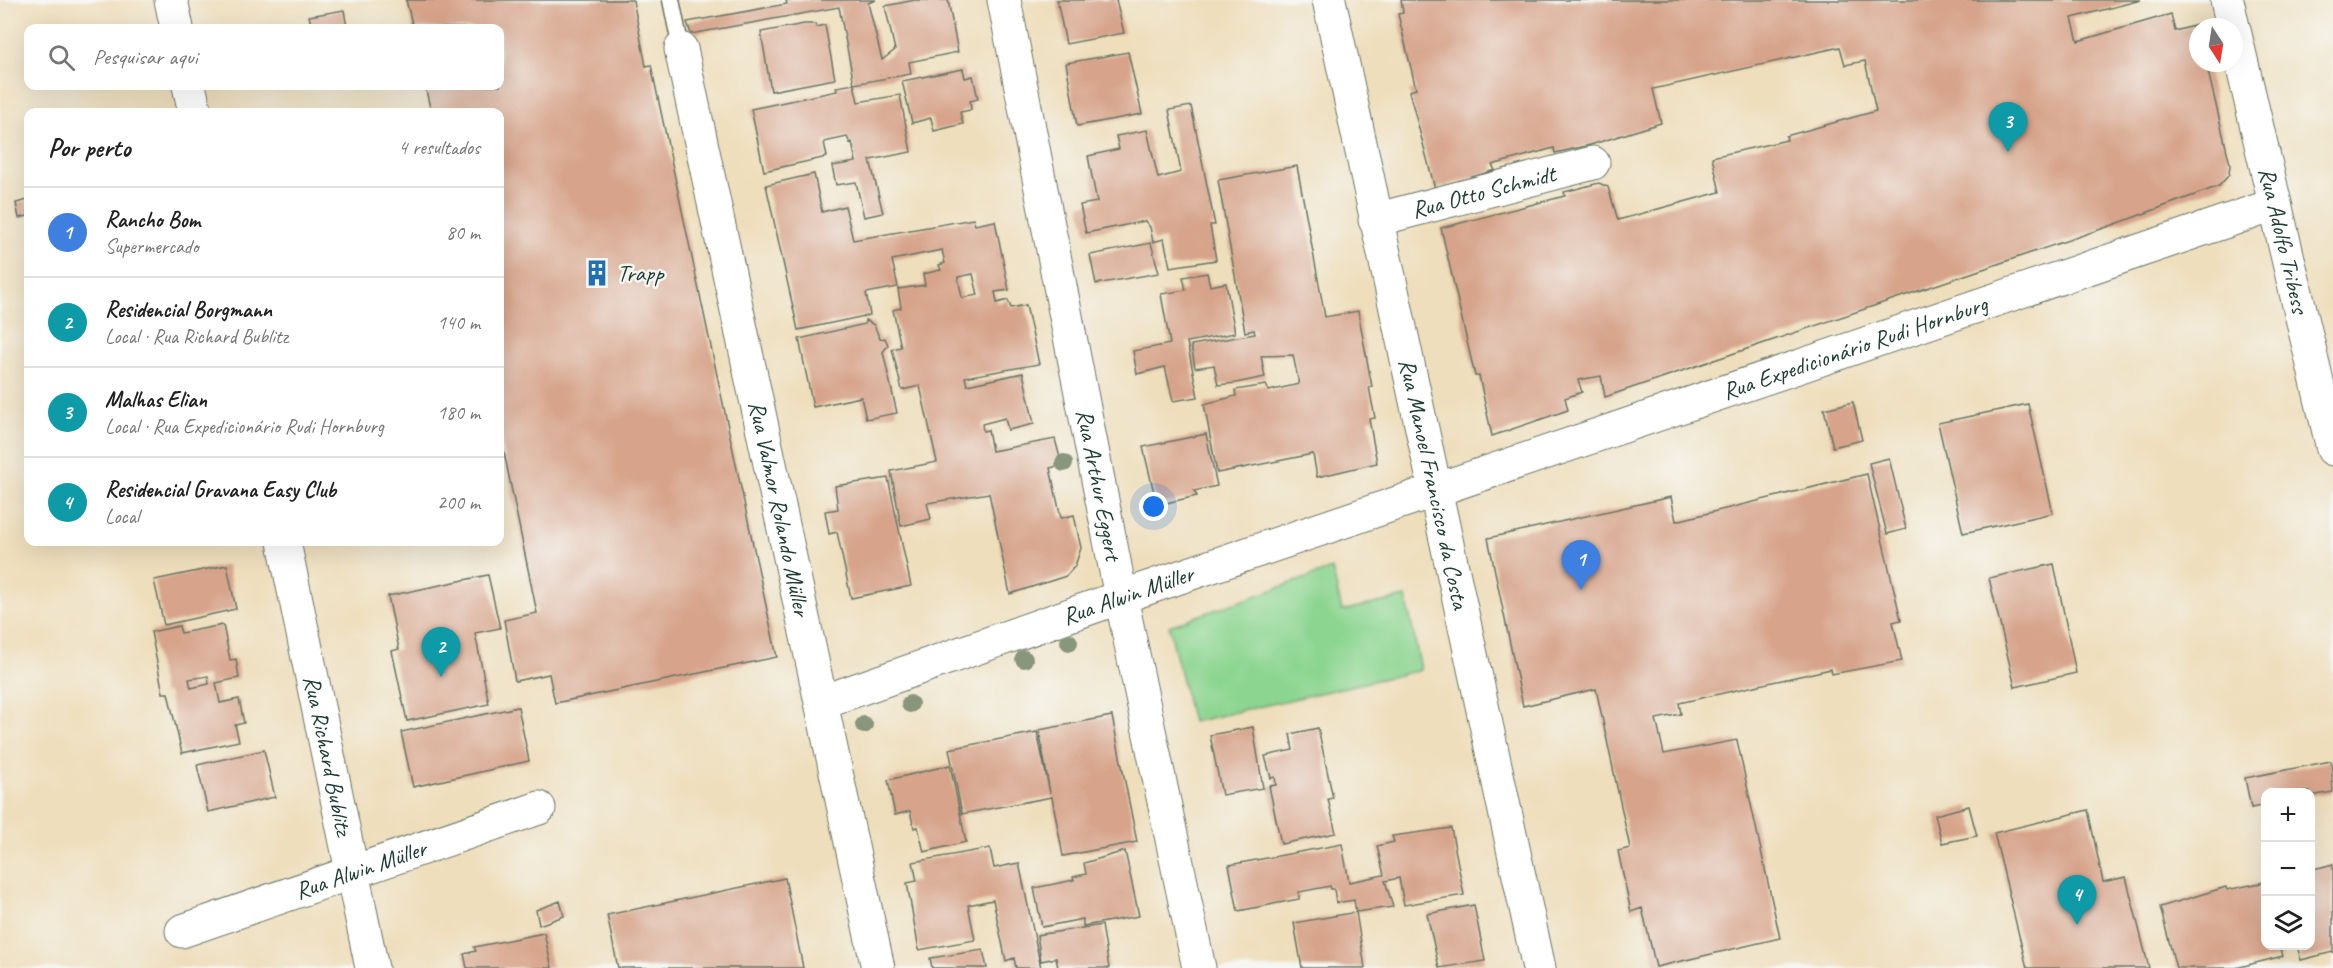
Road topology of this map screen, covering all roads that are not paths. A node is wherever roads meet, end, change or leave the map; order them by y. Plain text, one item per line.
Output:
1 (171, 0) edge
2 (671, 0) edge
3 (1004, 0) edge
4 (1329, 0) edge
5 (2227, 0) edge
6 (2231, 18) edge
7 (176, 24) edge
8 (681, 49) joint
9 (2243, 69) edge
10 (190, 90) edge
11 (194, 108) edge
12 (1593, 163) dead end
13 (2274, 206) junction
14 (1375, 220) junction
15 (2333, 449) edge
16 (1436, 491) junction
17 (285, 546) edge
18 (1121, 597) junction
19 (822, 702) junction
20 (539, 808) dead end
21 (352, 872) junction
22 (182, 932) dead end
23 (372, 968) edge
24 (878, 968) edge
25 (1199, 968) edge
26 (1539, 968) edge

1 - 7 street
2 - 8 lane
3 - 18 street, Rua Arthur Eggert
4 - 14 street, Rua Manoel Francisco da Costa
5 - 6 street, Rua Adolfo Tribess
8 - 19 street, Rua Valmor Rolando Müller
9 - 13 street, Rua Adolfo Tribess
10 - 11 street
12 - 14 street, Rua Otto Schmidt
13 - 15 street, Rua Adolfo Tribess
13 - 16 street, Rua Expedicionário Rudi Hornburg
14 - 16 street, Rua Manoel Francisco da Costa
16 - 18 street, Rua Alwin Müller
16 - 26 street, Rua Manoel Francisco da Costa
17 - 21 street, Rua Richard Bublitz
18 - 19 street, Rua Alwin Müller
18 - 25 street, Rua Arthur Eggert
19 - 24 street, Rua Valmor Rolando Müller
20 - 21 street, Rua Alwin Müller
21 - 22 street, Rua Alwin Müller
21 - 23 street, Rua Richard Bublitz

